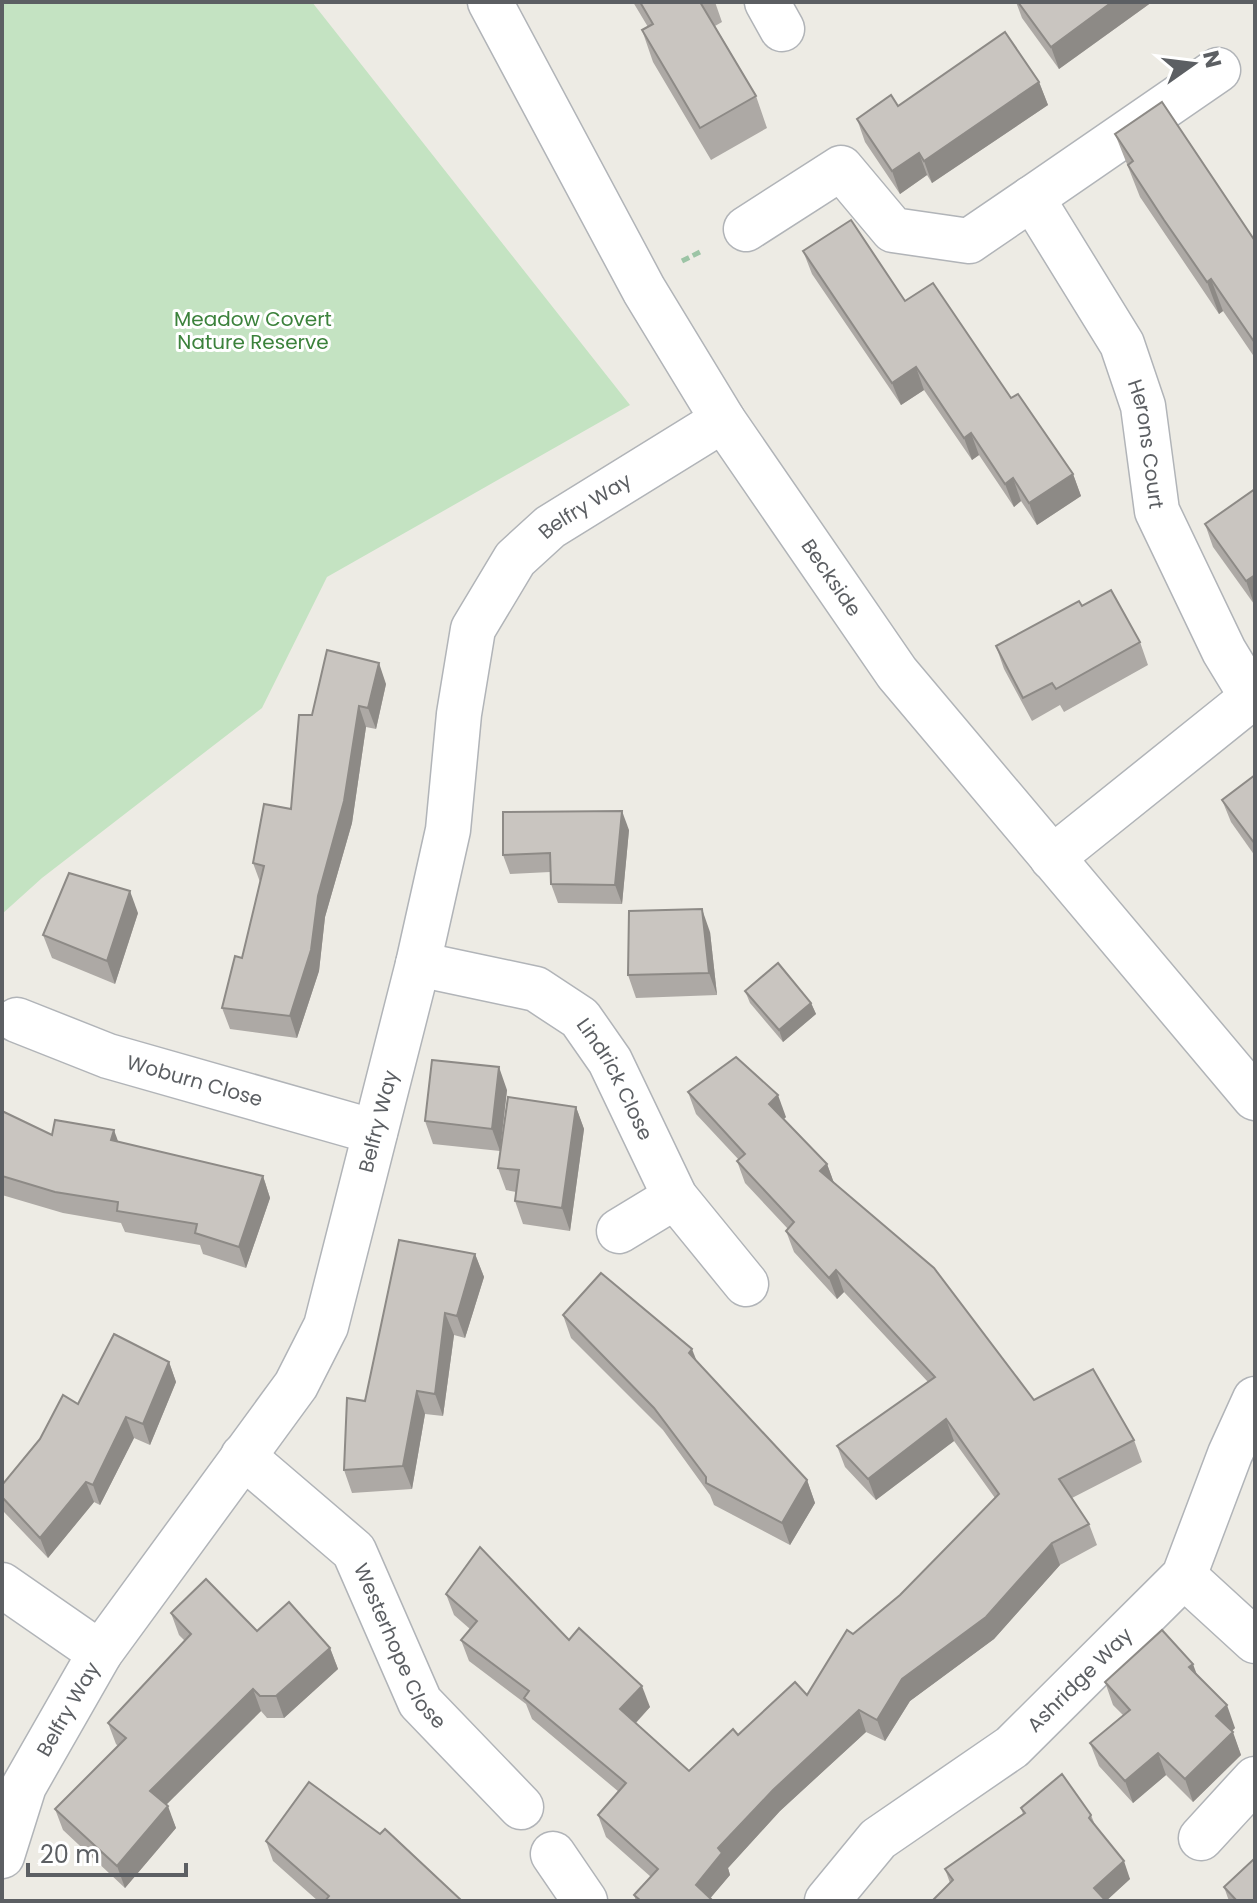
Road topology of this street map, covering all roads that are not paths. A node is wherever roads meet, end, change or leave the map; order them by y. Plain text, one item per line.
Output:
1 (490, 2) edge
2 (1218, 70) dead end
3 (1032, 198) junction
4 (746, 229) road end
5 (723, 420) junction
6 (1253, 696) edge
7 (1052, 858) junction
8 (418, 964) junction
9 (17, 1020) dead end
10 (1255, 1098) edge
11 (375, 1132) junction
12 (675, 1197) junction
13 (619, 1231) dead end
14 (746, 1284) dead end
15 (1255, 1399) edge
16 (243, 1456) junction
17 (1184, 1576) junction
18 (2, 1585) edge
19 (1255, 1641) edge
20 (100, 1653) junction
21 (1255, 1779) edge
22 (521, 1807) dead end
23 (1201, 1838) dead end
24 (553, 1854) dead end
25 (2, 1856) edge
26 (585, 1901) edge
27 (827, 1901) edge

1 - 5 street, Beckside
2 - 3 street
3 - 4 street
3 - 6 street, Herons Court
5 - 7 street, Beckside
5 - 8 street, Belfry Way
6 - 7 street, Herons Court
7 - 10 street, Beckside
8 - 11 street, Belfry Way
8 - 12 street, Lindrick Close
9 - 11 street, Woburn Close
11 - 16 street, Belfry Way
12 - 13 street
12 - 14 street, Lindrick Close
15 - 17 street, Ashridge Way
16 - 20 street, Belfry Way
16 - 22 street, Westerhope Close
17 - 19 street
17 - 27 street, Ashridge Way
18 - 20 street
20 - 25 street, Belfry Way
21 - 23 street
24 - 26 street

